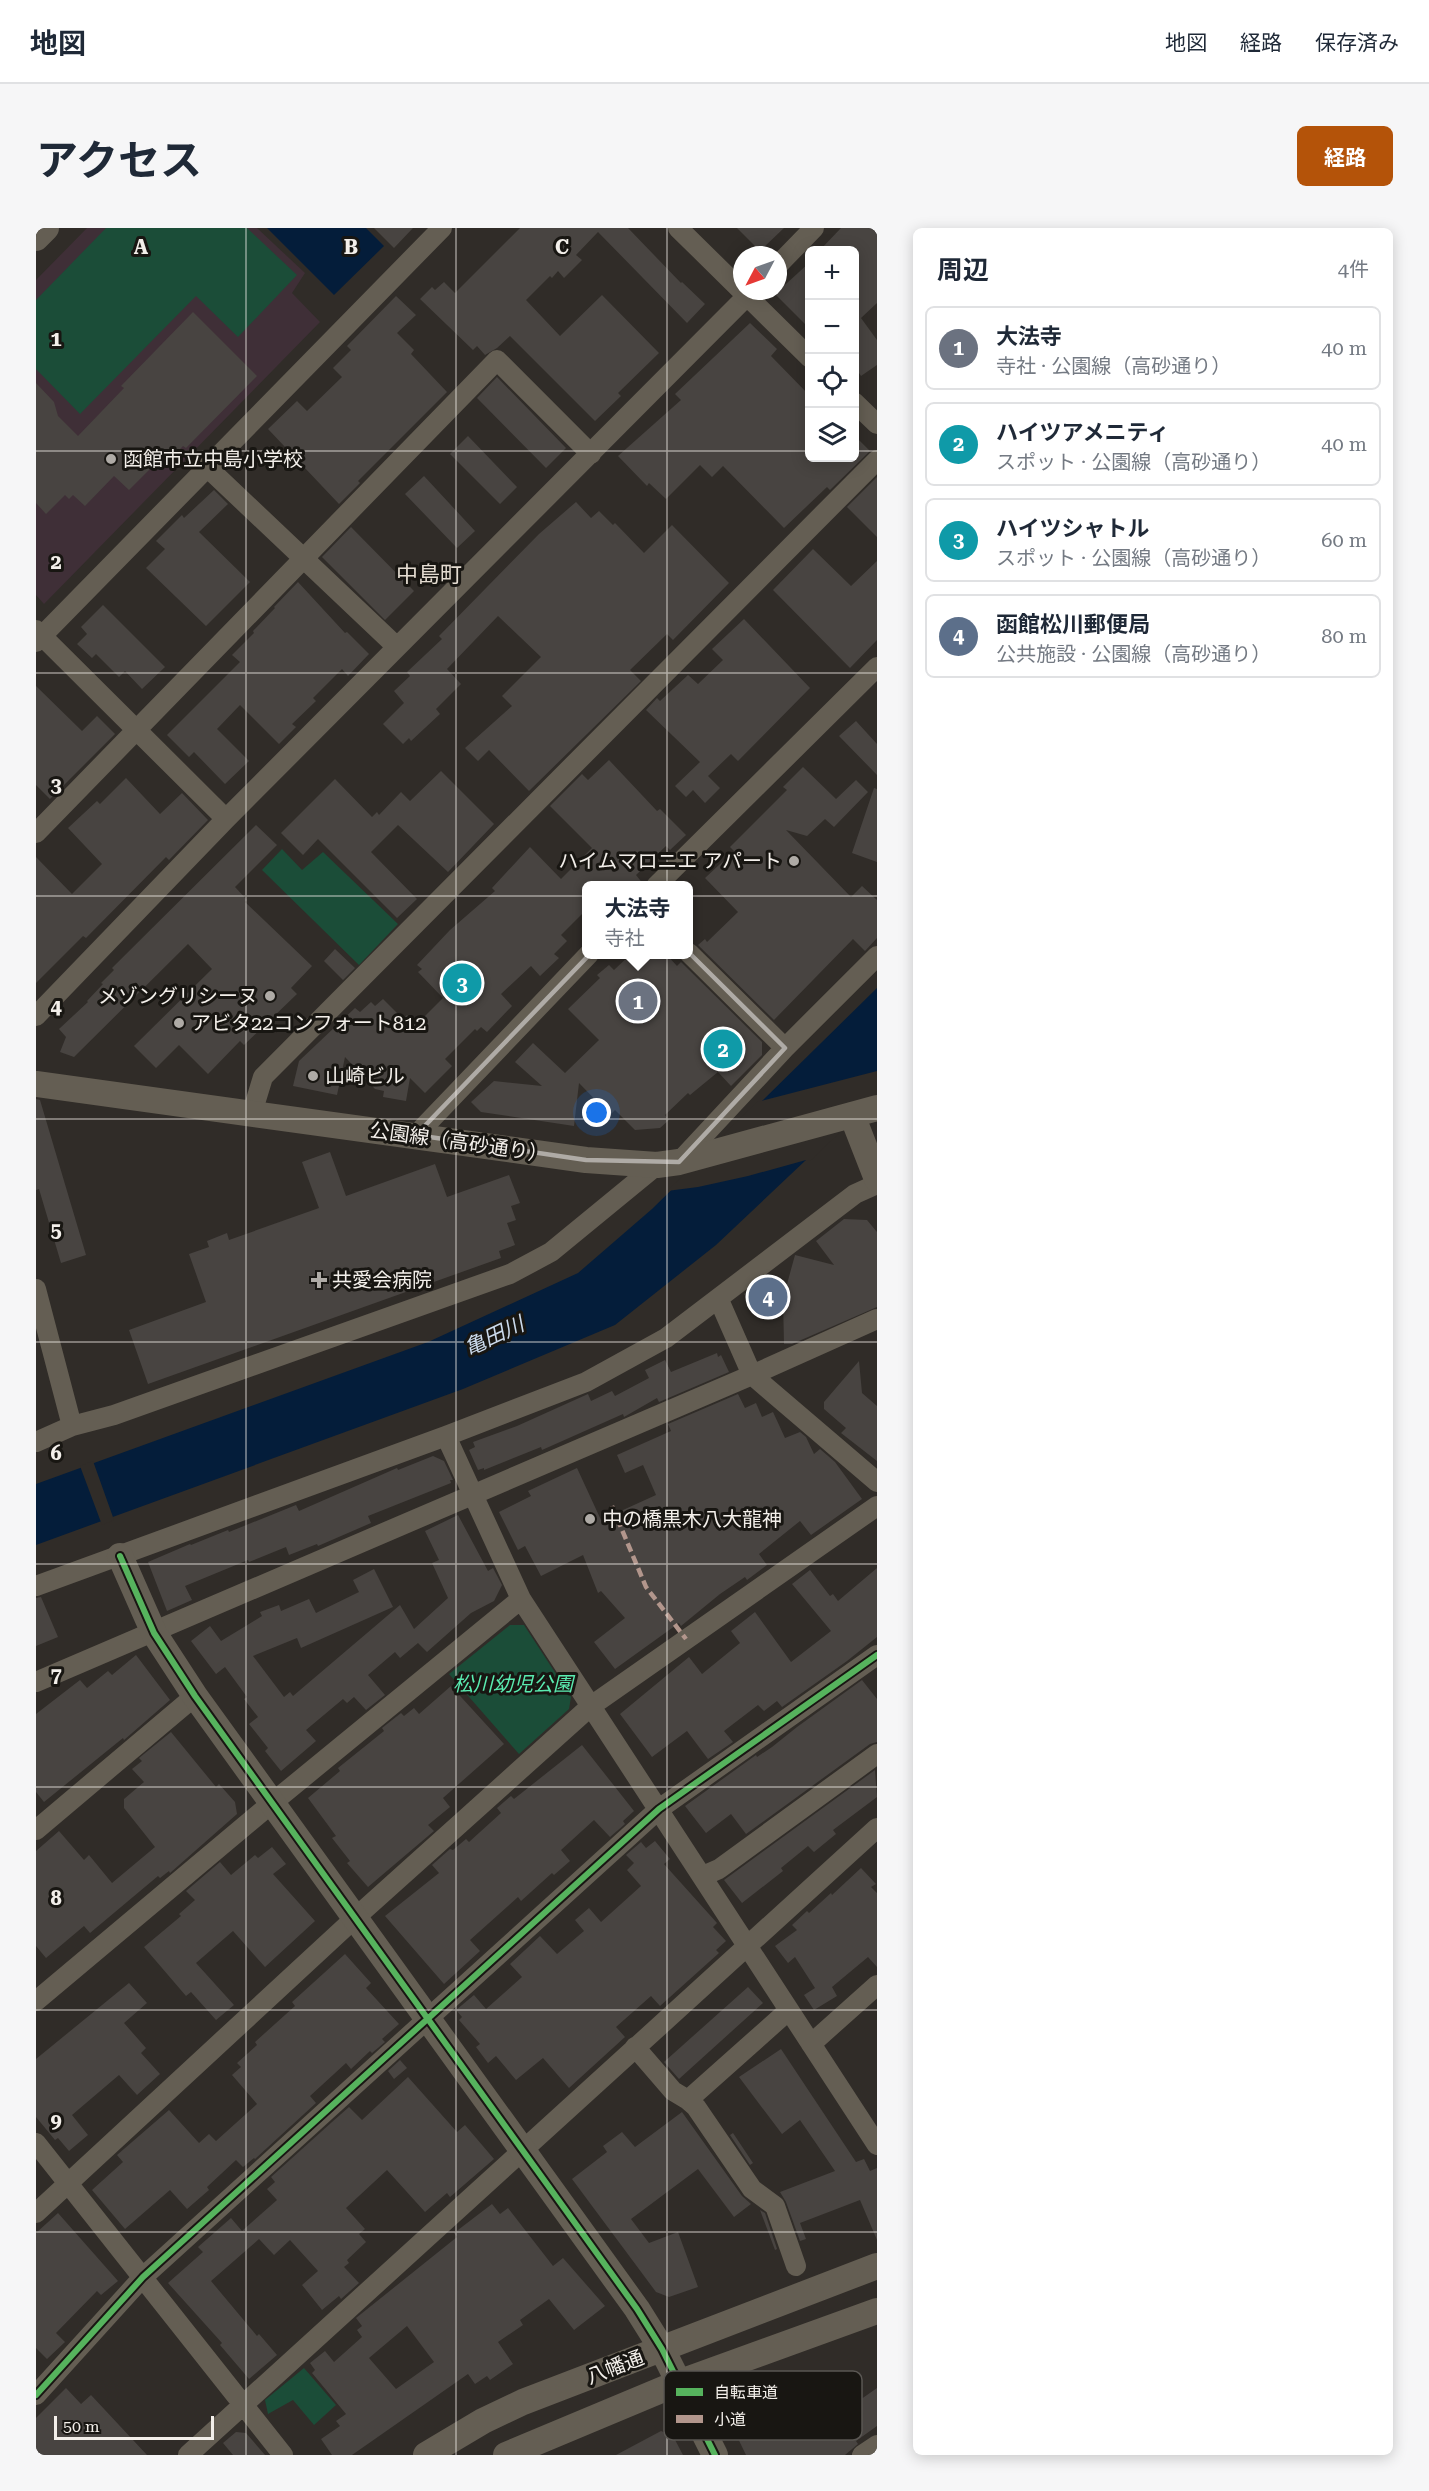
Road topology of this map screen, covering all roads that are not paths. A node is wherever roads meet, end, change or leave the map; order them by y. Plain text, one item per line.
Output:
1 (46, 228) edge
2 (442, 228) edge
3 (678, 228) edge
4 (814, 228) edge
5 (36, 238) edge
6 (787, 256) edge
7 (733, 280) edge
8 (738, 300) edge
9 (754, 300) edge
10 (807, 354) edge
11 (859, 406) edge
12 (877, 424) edge
13 (591, 454) junction
14 (877, 460) edge
15 (207, 467) junction
16 (302, 560) junction
17 (38, 636) edge
18 (397, 647) junction
19 (877, 667) edge
20 (135, 729) junction
21 (226, 819) junction
22 (36, 833) edge
23 (660, 881) edge
24 (877, 956) edge
25 (693, 958) edge
26 (584, 959) edge
27 (36, 1016) edge
28 (785, 1048) junction
29 (36, 1084) edge
30 (877, 1108) edge
31 (252, 1113) junction
32 (855, 1125) junction
33 (416, 1135) junction
34 (679, 1162) junction
35 (877, 1179) edge
36 (877, 1184) edge
37 (36, 1289) edge
38 (718, 1300) junction
39 (877, 1319) edge
40 (752, 1375) junction
41 (72, 1426) junction
42 (446, 1436) junction
43 (36, 1442) edge
44 (877, 1482) edge
45 (471, 1495) junction
46 (877, 1506) edge
47 (120, 1556) junction
48 (36, 1586) edge
49 (521, 1599) junction
50 (154, 1633) junction
51 (877, 1655) edge
52 (36, 1682) edge
53 (195, 1696) junction
54 (591, 1706) junction
55 (877, 1754) edge
56 (272, 1803) junction
57 (659, 1809) junction
58 (877, 1827) edge
59 (36, 1830) edge
60 (703, 1876) junction
61 (355, 1918) junction
62 (748, 1945) junction
63 (877, 1984) edge
64 (36, 2001) edge
65 (789, 2010) junction
66 (427, 2019) junction
67 (812, 2044) junction
68 (635, 2047) junction
69 (688, 2100) junction
70 (36, 2143) edge
71 (877, 2145) edge
72 (521, 2150) junction
73 (68, 2183) junction
74 (36, 2213) edge
75 (796, 2266) dead end
76 (877, 2266) edge
77 (142, 2277) junction
78 (877, 2311) edge
79 (662, 2349) junction
80 (672, 2371) edge
81 (711, 2371) edge
82 (664, 2389) edge
83 (36, 2395) edge
84 (243, 2405) junction
85 (707, 2440) edge
86 (877, 2445) edge
87 (188, 2455) edge
88 (283, 2455) edge
89 (426, 2455) edge
90 (506, 2455) edge
91 (715, 2455) edge
92 (862, 2455) edge

1 - 5 street
2 - 15 street
3 - 7 street
4 - 6 street
8 - 13 street
9 - 10 street
11 - 12 street
13 - 16 street
13 - 18 street
14 - 31 street
15 - 16 street
15 - 17 street
16 - 18 street
16 - 20 street
17 - 20 street
18 - 21 street
19 - 23 street
20 - 21 street
20 - 22 street
21 - 27 street
24 - 28 street
25 - 28 street
26 - 33 street
28 - 34 street
29 - 31 street, 公園線（高砂通り）
30 - 32 street, 公園線（高砂通り）
31 - 33 street, 公園線（高砂通り）
32 - 34 street, 公園線（高砂通り）
32 - 35 street
33 - 34 street, 公園線（高砂通り）
34 - 41 street
36 - 38 street
37 - 41 street
38 - 40 street
38 - 42 street
39 - 40 street
40 - 44 street
40 - 45 street
41 - 43 street
42 - 45 street
42 - 47 street
45 - 49 street
45 - 50 street
46 - 54 street
47 - 48 street
47 - 50 street
49 - 54 street
49 - 56 street
50 - 52 street
50 - 53 street
51 - 57 street
53 - 56 street
53 - 59 street
54 - 57 street
54 - 61 street
55 - 60 street
56 - 61 street
56 - 64 street
57 - 60 street
57 - 66 street
58 - 62 street
60 - 62 street
61 - 66 street
61 - 73 street
62 - 65 street
62 - 68 street
63 - 67 street
65 - 67 street
65 - 69 street
66 - 72 street
66 - 77 street
67 - 71 street
68 - 69 street
68 - 72 street
69 - 75 street
70 - 73 street
72 - 79 street
72 - 84 street
73 - 74 street
73 - 77 street
76 - 79 street, 八幡通
77 - 83 street
77 - 84 street
78 - 81 street, 八幡通
79 - 80 street
79 - 89 street, 八幡通
82 - 90 street, 八幡通
84 - 87 street
84 - 88 street
85 - 91 street
86 - 92 street

